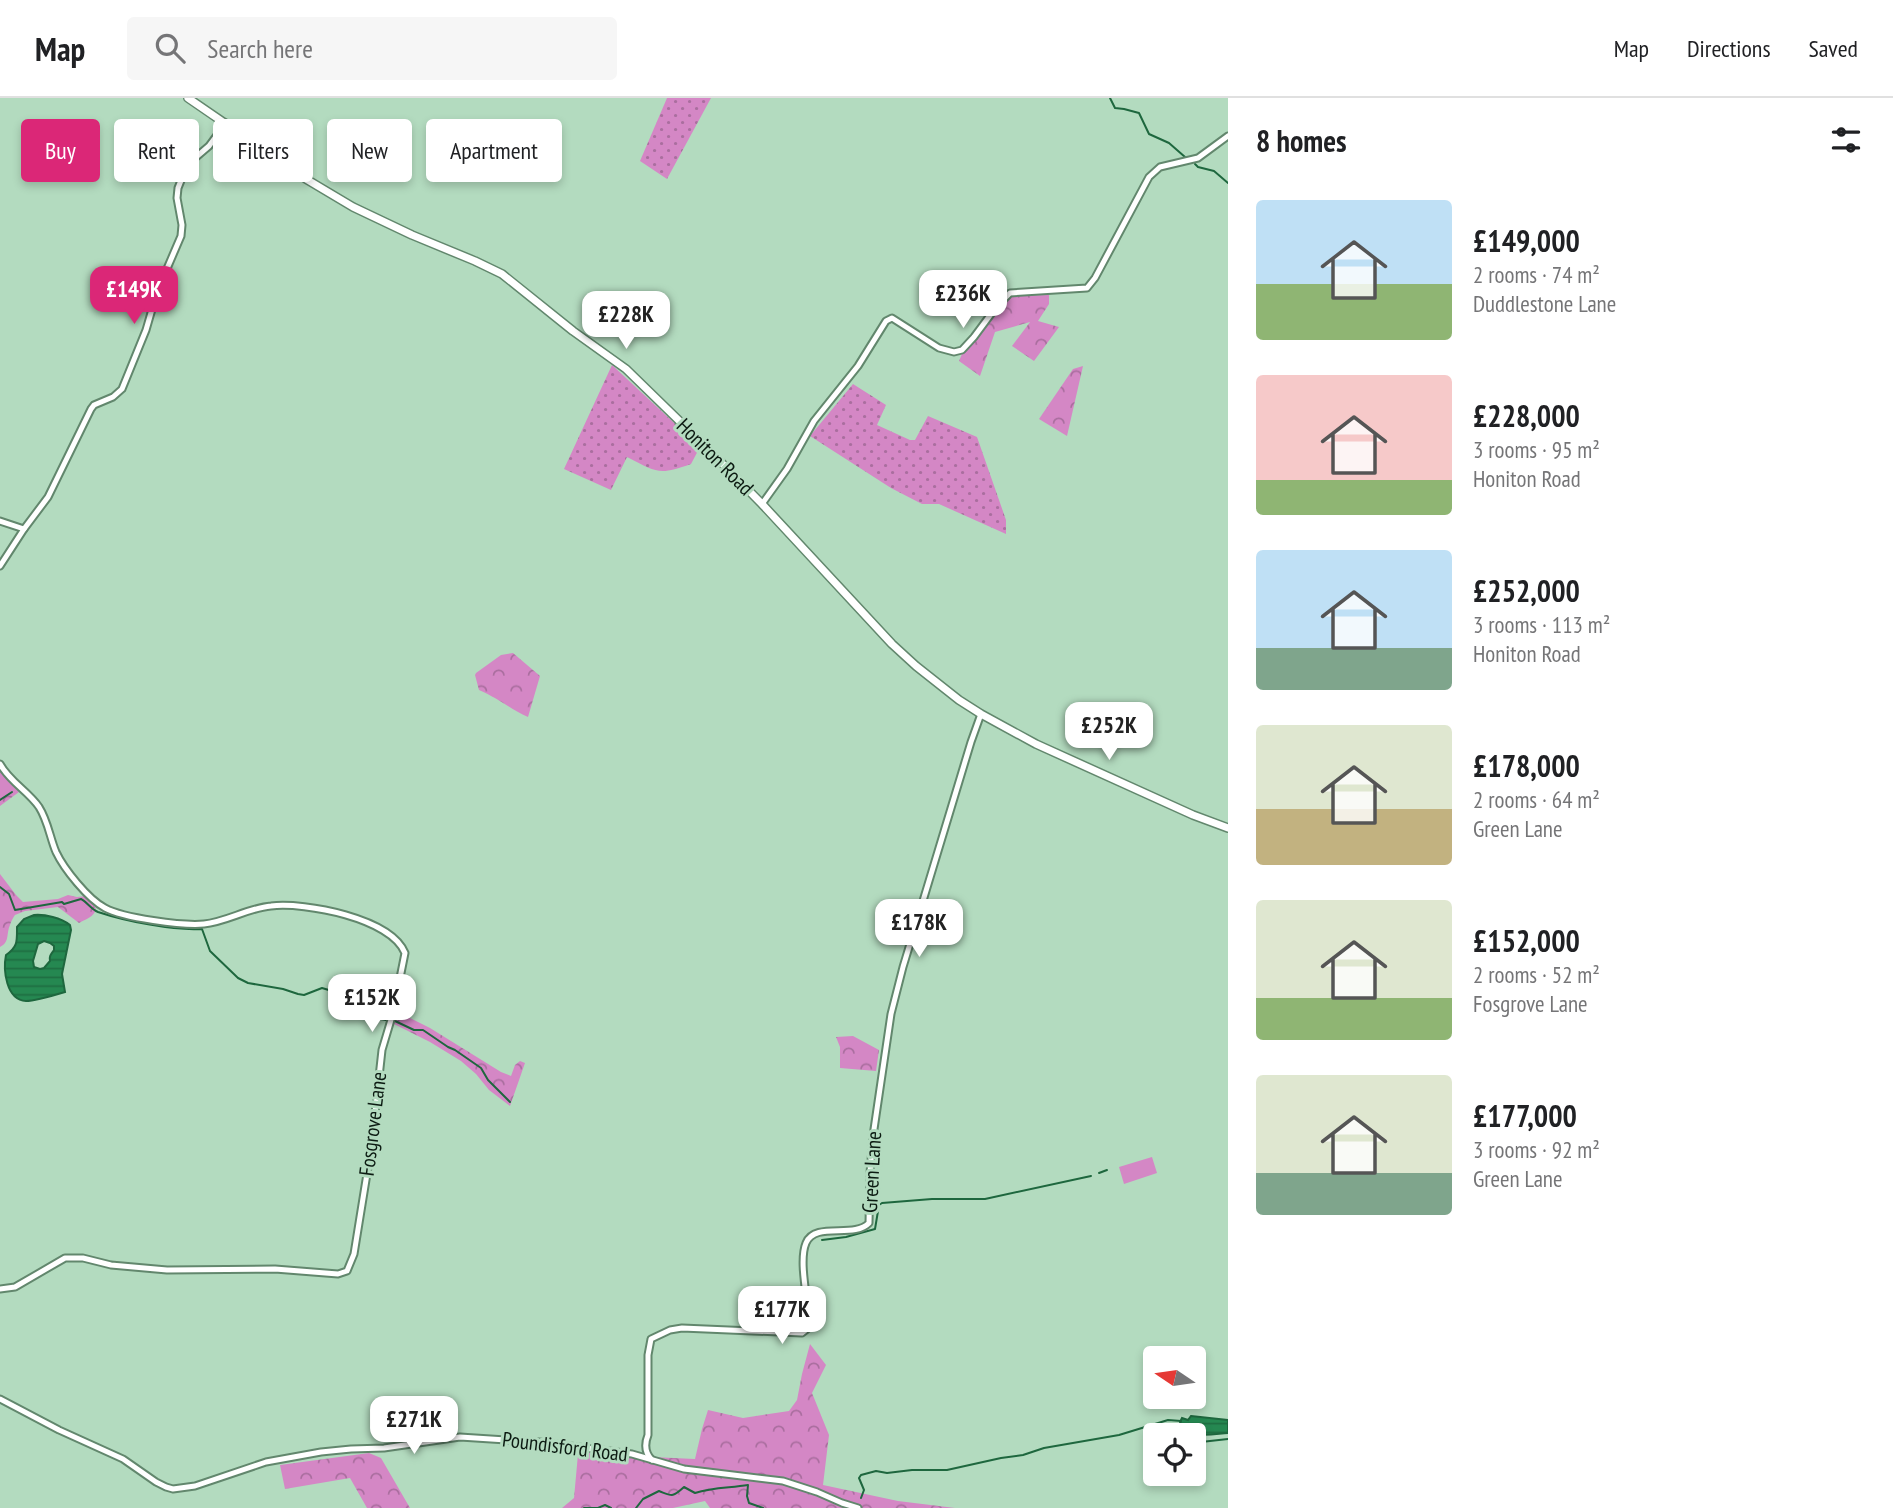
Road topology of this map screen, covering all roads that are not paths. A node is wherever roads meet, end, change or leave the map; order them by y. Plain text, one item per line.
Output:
1 (188, 98) edge
2 (220, 119) edge
3 (1228, 136) edge
4 (213, 141) edge
5 (311, 182) edge
6 (762, 504) junction
7 (0, 521) edge
8 (24, 528) junction
9 (0, 566) edge
10 (981, 714) junction
11 (0, 764) edge
12 (1228, 828) edge
13 (0, 1289) edge
14 (0, 1399) edge
15 (645, 1442) junction
16 (632, 1454) junction
17 (652, 1460) junction
18 (858, 1508) edge

1 - 2 main road, Honiton Road
3 - 6 street
4 - 8 street
5 - 6 main road, Honiton Road
6 - 10 main road, Honiton Road
7 - 8 street
8 - 9 street
10 - 12 main road, Honiton Road
10 - 15 street, Green Lane
11 - 13 street, Fosgrove Lane
14 - 16 street, Poundisford Road
15 - 16 street
15 - 17 street
16 - 17 street, Poundisford Road
17 - 18 street, Poundisford Road

